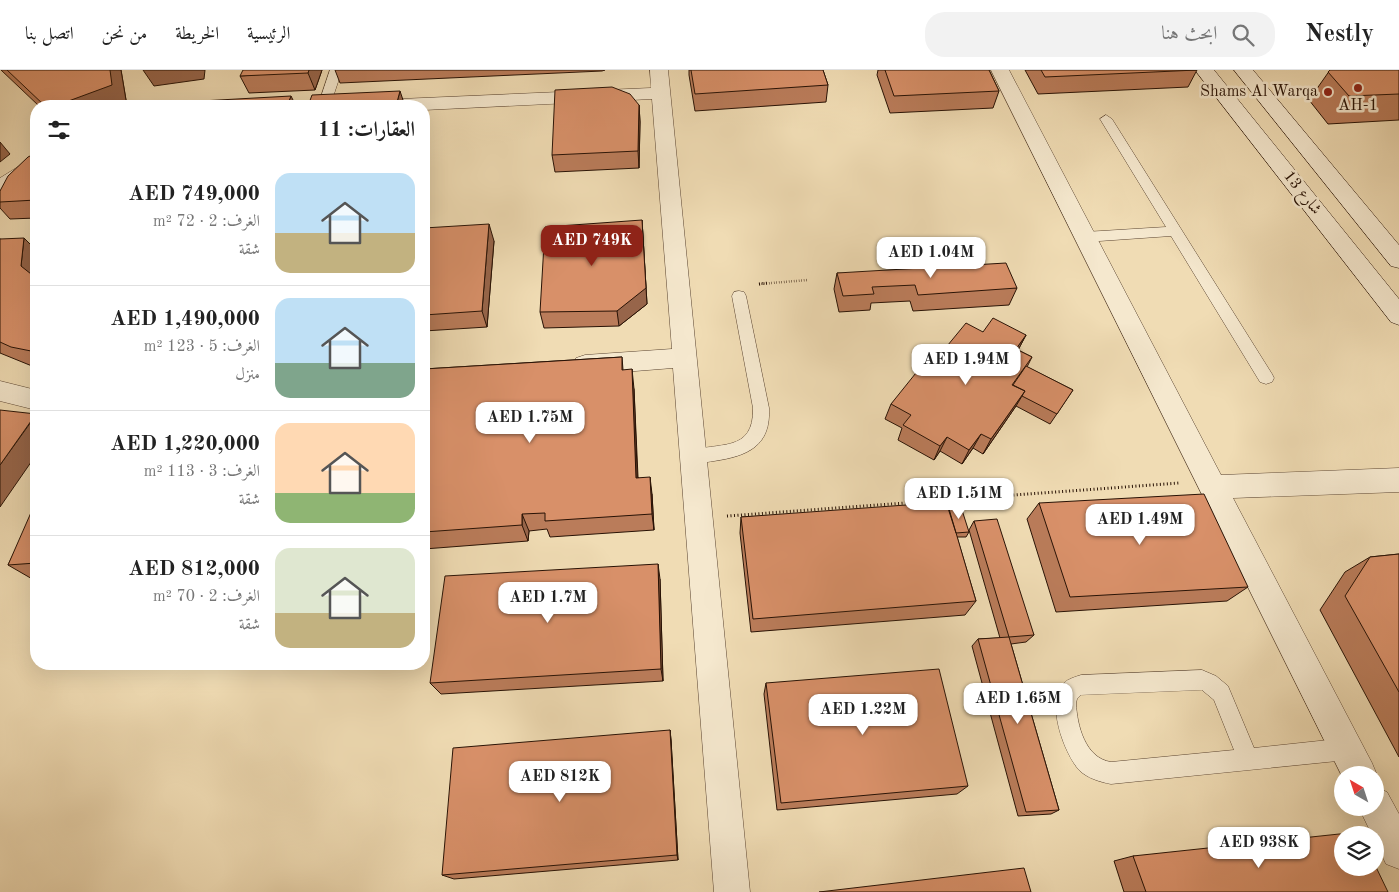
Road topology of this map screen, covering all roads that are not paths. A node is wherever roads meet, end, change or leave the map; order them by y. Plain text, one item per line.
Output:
1 (336, 70) edge
2 (1000, 70) edge
3 (1204, 70) edge
4 (1251, 74) edge
5 (660, 82) edge
6 (326, 100) edge
7 (430, 101) edge
8 (1106, 119) dead end
9 (30, 168) edge
10 (0, 187) edge
11 (1175, 230) junction
12 (1085, 237) junction
13 (1399, 260) edge
14 (739, 296) dead end
15 (1399, 316) edge
16 (684, 358) junction
17 (559, 367) edge
18 (1266, 378) dead end
19 (0, 391) edge
20 (30, 400) edge
21 (693, 457) junction
22 (1399, 480) edge
23 (1212, 484) junction
24 (1347, 749) junction
25 (1248, 759) junction
26 (1356, 766) edge
27 (1381, 816) edge
28 (1399, 851) edge
29 (732, 892) edge

1 - 6 lane
2 - 12 street
3 - 15 street, شارع 13
4 - 13 street, شارع 13
5 - 7 street
5 - 16 street
8 - 11 lane
9 - 10 street
11 - 12 lane
11 - 18 lane
12 - 23 street
14 - 21 lane
16 - 17 street
16 - 21 street
19 - 20 street
21 - 29 street
22 - 23 street
23 - 24 street
24 - 25 lane
24 - 26 street
25 - 25 lane
27 - 28 street

